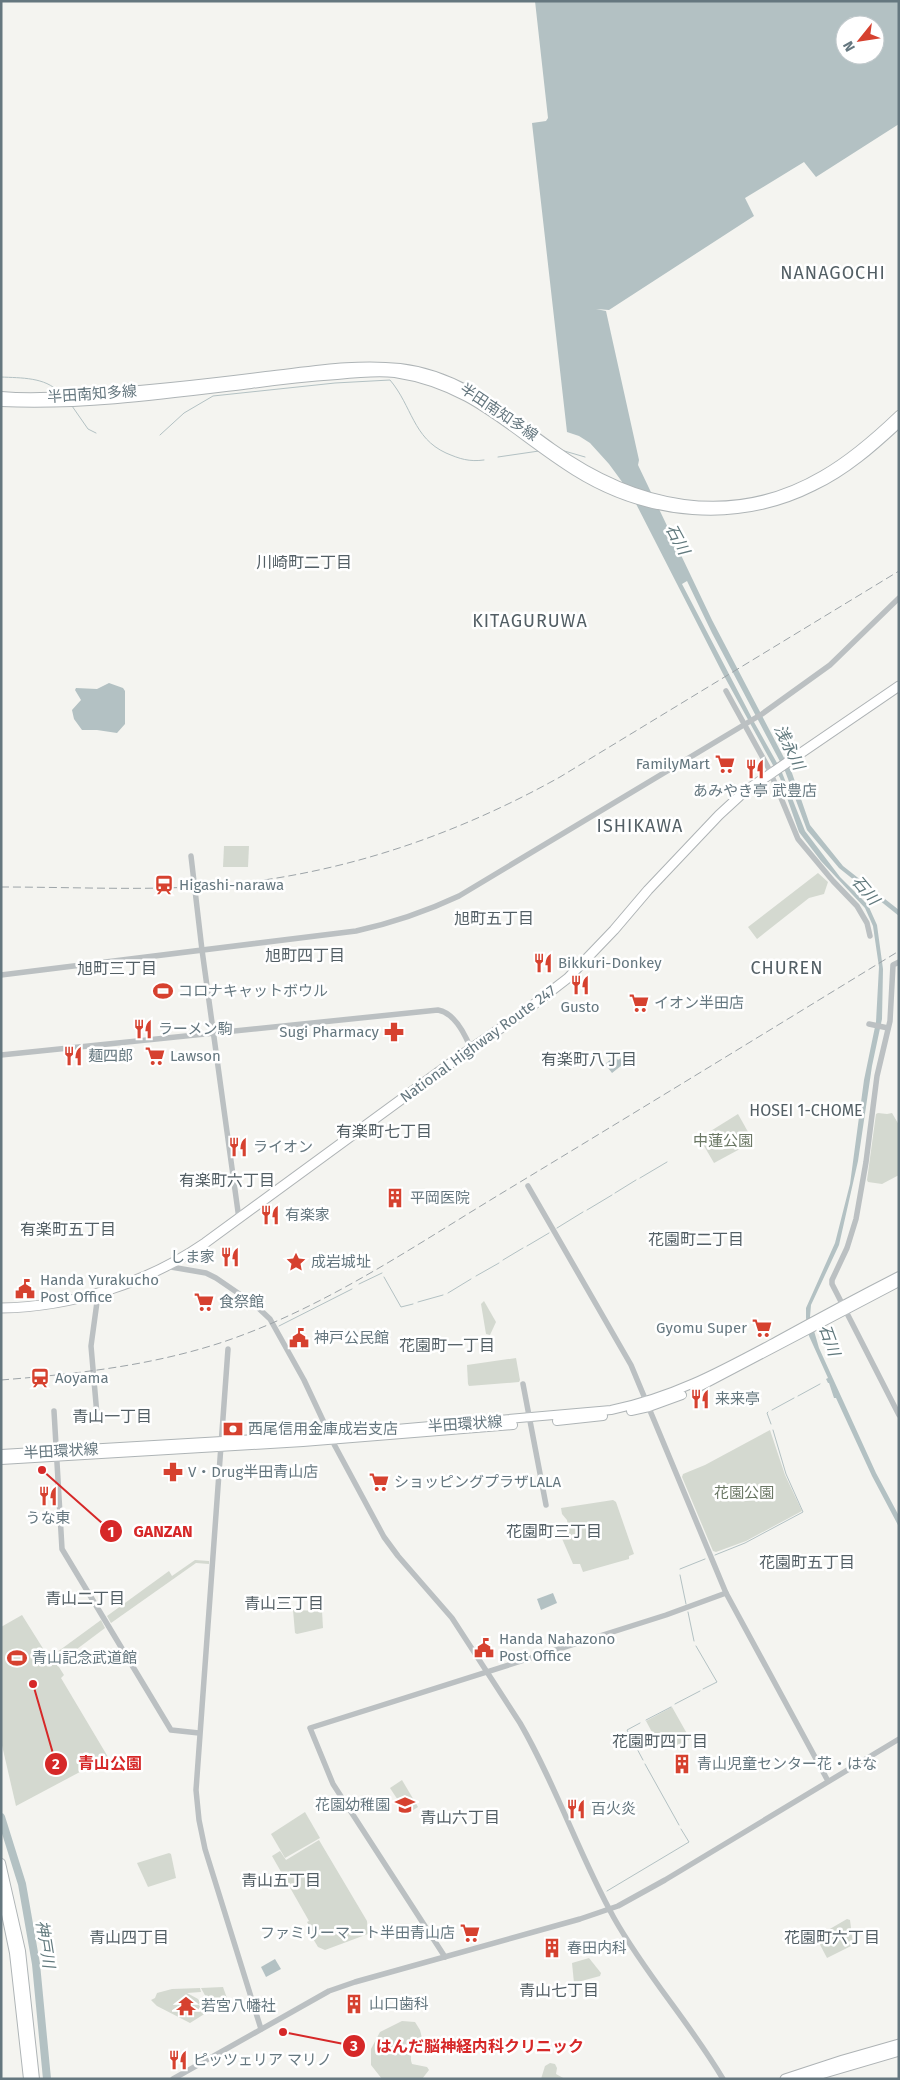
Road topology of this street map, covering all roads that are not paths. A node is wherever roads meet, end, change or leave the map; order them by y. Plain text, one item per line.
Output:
1 (1, 396) edge
2 (1, 402) edge
3 (899, 415) edge
4 (899, 423) edge
5 (807, 487) junction
6 (899, 598) edge
7 (899, 686) edge
8 (726, 691) dead end
9 (746, 724) junction
10 (772, 772) junction
11 (191, 856) dead end
12 (870, 936) dead end
13 (202, 950) junction
14 (899, 962) edge
15 (1, 975) edge
16 (869, 1024) dead end
17 (886, 1027) junction
18 (213, 1032) junction
19 (471, 1049) junction
20 (1, 1055) edge
21 (528, 1186) dead end
22 (239, 1219) junction
23 (165, 1266) junction
24 (899, 1276) edge
25 (899, 1282) edge
26 (96, 1293) junction
27 (1, 1308) edge
28 (845, 1308) junction
29 (228, 1349) dead end
30 (523, 1384) dead end
31 (648, 1405) junction
32 (54, 1411) dead end
33 (97, 1415) dead end
34 (899, 1415) edge
35 (529, 1421) junction
36 (331, 1437) junction
37 (221, 1444) junction
38 (1, 1454) edge
39 (57, 1454) junction
40 (1, 1460) edge
41 (546, 1506) dead end
42 (726, 1593) junction
43 (487, 1672) junction
44 (199, 1733) junction
45 (899, 1739) edge
46 (828, 1781) junction
47 (1, 1863) edge
48 (2, 1874) edge
49 (1, 1890) edge
50 (610, 1909) junction
51 (445, 1957) junction
52 (261, 2029) junction
53 (899, 2044) edge
54 (899, 2051) edge
55 (28, 2079) edge
56 (35, 2079) edge
57 (173, 2079) edge
58 (723, 2079) edge
59 (785, 2079) edge
60 (804, 2079) edge

1 - 5 main road, 半田南知多線
2 - 5 main road, 半田南知多線
3 - 5 main road, 半田南知多線
4 - 5 main road, 半田南知多線
6 - 9 street
7 - 10 highway, National Highway Route 247
8 - 9 street
9 - 10 street
9 - 13 street
10 - 12 street
10 - 19 highway, National Highway Route 247
11 - 13 street
13 - 15 street
13 - 18 street
14 - 17 street
16 - 17 street
17 - 28 street
18 - 19 street
18 - 20 street
18 - 22 street
19 - 22 highway, National Highway Route 247
21 - 31 street
22 - 23 highway, National Highway Route 247
23 - 26 highway, National Highway Route 247
23 - 36 street
24 - 28 main road, 半田環状線
25 - 28 main road, 半田環状線
26 - 27 highway, National Highway Route 247
26 - 33 street
28 - 31 main road, 半田環状線
28 - 34 street
29 - 37 street
30 - 35 street
31 - 35 main road, 半田環状線
31 - 42 street
32 - 39 street
35 - 36 main road, 半田環状線
35 - 41 street
36 - 37 main road, 半田環状線
36 - 43 street
37 - 39 main road, 半田環状線
37 - 44 street
38 - 39 main road, 半田環状線
39 - 40 main road, 半田環状線
39 - 44 street
42 - 43 street
42 - 46 street
43 - 50 street
43 - 51 street
44 - 52 street
45 - 46 street
46 - 50 street
47 - 48 main road
48 - 56 main road
49 - 55 main road
50 - 51 street
50 - 58 street
51 - 52 street
52 - 57 street
53 - 59 highway
54 - 60 highway

